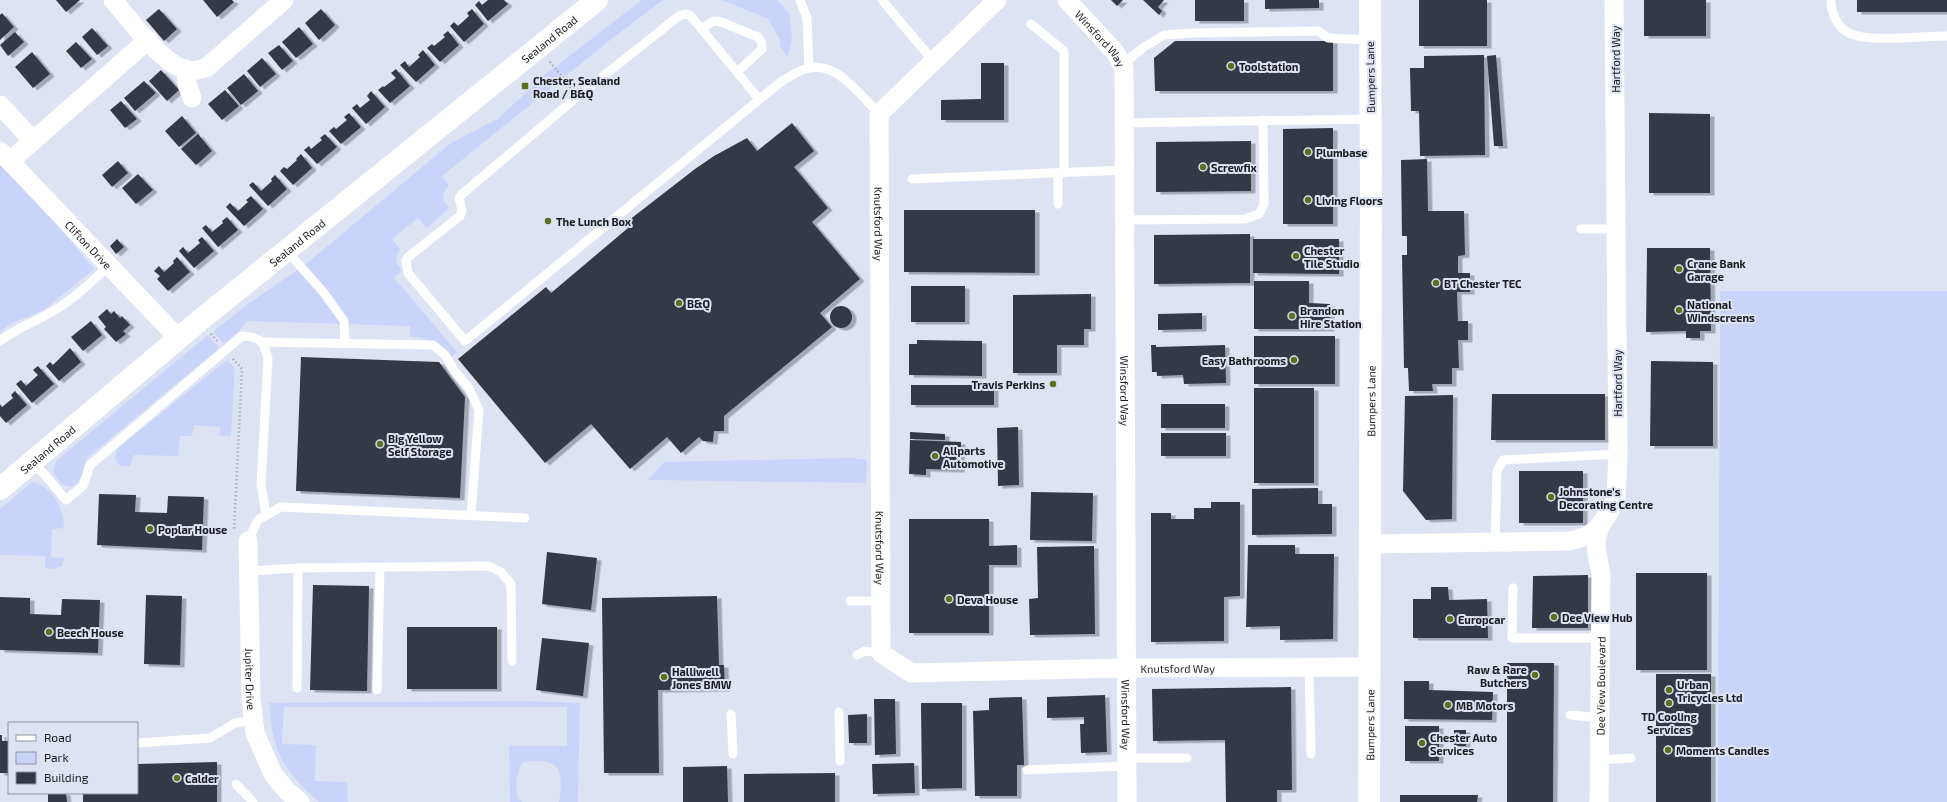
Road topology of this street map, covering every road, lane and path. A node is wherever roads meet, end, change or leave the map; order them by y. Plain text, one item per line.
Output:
1 (113, 0) edge
2 (284, 0) edge
3 (607, 0) edge
4 (800, 0) edge
5 (882, 0) edge
6 (997, 0) edge
7 (1067, 0) edge
8 (1370, 0) edge
9 (1614, 0) edge
10 (1831, 0) edge
11 (590, 6) edge
12 (1032, 24) dead end
13 (701, 29) junction
14 (1947, 36) edge
15 (148, 40) junction
16 (1370, 40) junction
17 (538, 48) junction
18 (934, 62) junction
19 (1122, 65) junction
20 (809, 68) junction
21 (186, 69) junction
22 (737, 72) junction
23 (578, 96) junction
24 (192, 98) dead end
25 (759, 99) junction
26 (0, 104) edge
27 (879, 114) junction
28 (1371, 118) junction
29 (1263, 120) junction
30 (1124, 123) junction
31 (32, 141) junction
32 (5, 156) edge
33 (1124, 170) junction
34 (1061, 173) junction
35 (912, 179) dead end
36 (1058, 204) dead end
37 (1124, 220) junction
38 (1581, 229) dead end
39 (1616, 229) junction
40 (286, 250) junction
41 (110, 265) junction
42 (199, 321) junction
43 (178, 338) junction
44 (0, 341) edge
45 (261, 342) junction
46 (345, 344) junction
47 (226, 350) junction
48 (1618, 454) junction
49 (33, 461) junction
50 (0, 489) edge
51 (266, 515) junction
52 (471, 515) junction
53 (525, 518) dead end
54 (1602, 524) junction
55 (241, 539) junction
56 (1495, 542) junction
57 (1369, 544) junction
58 (298, 568) junction
59 (380, 568) junction
60 (250, 572) junction
61 (1513, 588) dead end
62 (850, 601) dead end
63 (881, 601) junction
64 (1600, 638) junction
65 (881, 653) junction
66 (856, 655) dead end
67 (512, 661) dead end
68 (1309, 667) junction
69 (1369, 667) junction
70 (1126, 668) junction
71 (297, 688) dead end
72 (377, 690) dead end
73 (839, 712) dead end
74 (731, 714) dead end
75 (1570, 715) dead end
76 (1601, 718) junction
77 (253, 720) junction
78 (138, 742) edge
79 (733, 754) dead end
80 (1311, 754) dead end
81 (1187, 758) dead end
82 (1631, 758) dead end
83 (1599, 760) junction
84 (840, 761) dead end
85 (1126, 762) junction
86 (1027, 770) dead end
87 (236, 784) dead end
88 (253, 802) edge
89 (300, 802) edge
90 (1127, 802) edge
91 (1369, 802) edge
92 (1599, 802) edge

1 - 15 street
2 - 21 street
3 - 11 lane
4 - 20 lane
5 - 18 lane
6 - 18 street
7 - 19 street, Winsford Way
8 - 16 street, Bumpers Lane
9 - 39 street, Hartford Way
10 - 14 lane
11 - 17 street, Sealand Road
12 - 34 lane
13 - 22 lane
13 - 22 lane
13 - 23 lane
15 - 21 street
15 - 31 street
16 - 19 lane
16 - 28 street, Bumpers Lane
17 - 23 path
17 - 40 street, Sealand Road
18 - 27 street
19 - 30 street, Winsford Way
20 - 25 lane
20 - 27 lane
21 - 24 street
22 - 25 lane
23 - 25 lane
26 - 31 street
27 - 63 street, Knutsford Way
28 - 29 lane
28 - 57 street, Bumpers Lane
29 - 30 lane
29 - 37 lane
30 - 33 street, Winsford Way
31 - 32 street
32 - 41 street, Clifton Drive
33 - 34 lane
33 - 37 street, Winsford Way
34 - 35 lane
34 - 36 lane
37 - 70 street, Winsford Way
38 - 39 lane
39 - 48 street, Hartford Way
40 - 42 street, Sealand Road
40 - 46 lane
41 - 43 street, Clifton Drive
41 - 44 lane
42 - 43 street, Sealand Road
42 - 47 path
43 - 49 street, Sealand Road
45 - 46 lane
45 - 47 lane
45 - 51 lane
46 - 52 lane
47 - 49 lane
47 - 55 path
48 - 54 street, Hartford Way
48 - 56 lane
49 - 50 street, Sealand Road
51 - 52 lane
51 - 55 lane
52 - 53 lane
54 - 56 street, Hartford Way
54 - 64 street, Dee View Boulevard
55 - 60 street, Jupiter Drive
56 - 57 street, Hartford Way
57 - 69 street, Bumpers Lane
58 - 59 lane
58 - 60 lane
58 - 71 lane
59 - 67 lane
59 - 72 lane
60 - 77 street, Jupiter Drive
61 - 64 lane
62 - 63 lane
63 - 65 street, Knutsford Way
64 - 76 street, Dee View Boulevard
65 - 66 lane
65 - 70 street, Knutsford Way
68 - 69 street, Knutsford Way
68 - 70 street, Knutsford Way
68 - 80 lane
69 - 91 street, Bumpers Lane
70 - 85 street, Winsford Way
73 - 84 lane
74 - 79 lane
75 - 76 lane
76 - 83 street, Dee View Boulevard
77 - 78 lane
77 - 89 street, Jupiter Drive
81 - 85 lane
82 - 83 lane
83 - 92 street, Dee View Boulevard
85 - 86 lane
85 - 90 street, Winsford Way
87 - 88 lane

